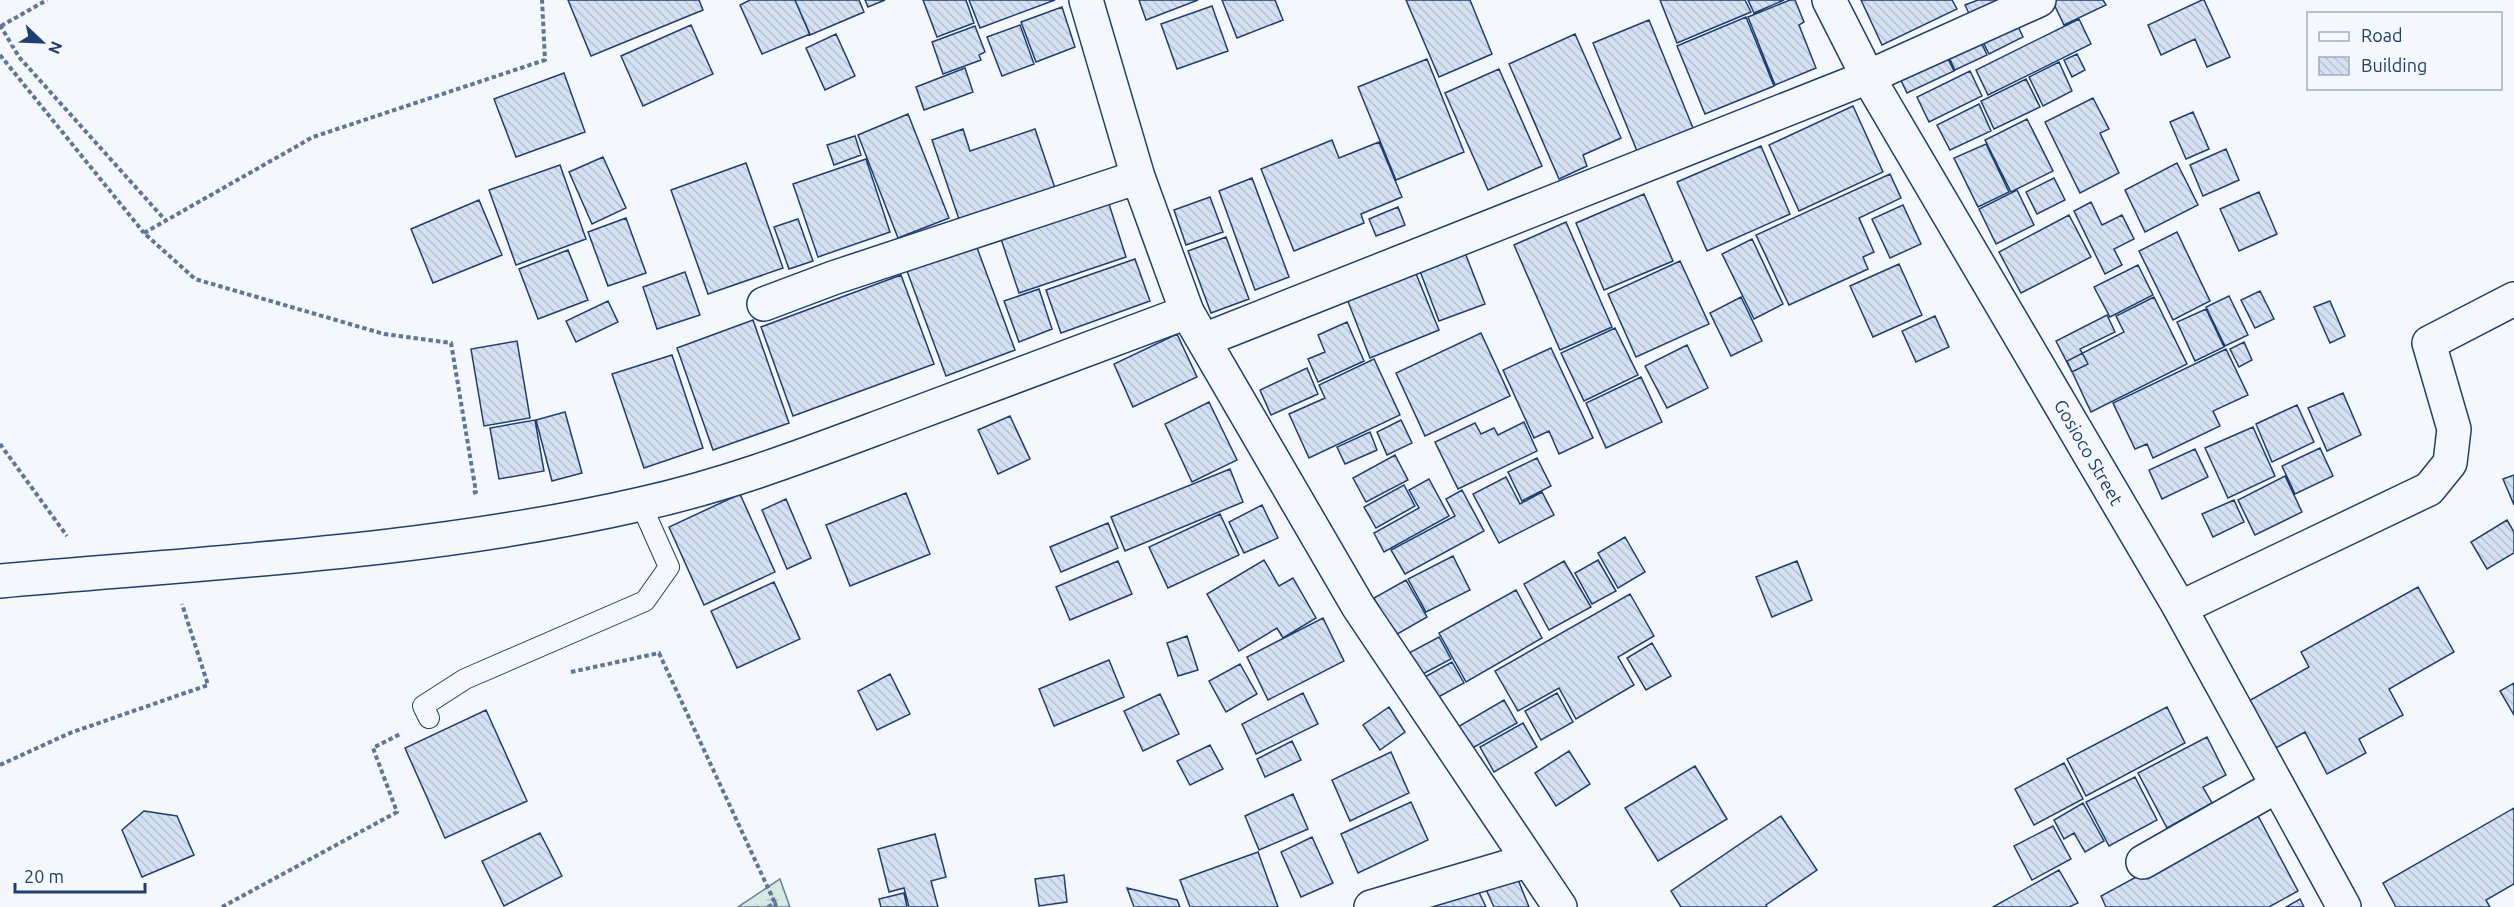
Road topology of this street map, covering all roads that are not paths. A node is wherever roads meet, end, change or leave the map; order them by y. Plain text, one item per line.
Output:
1 (1086, 0) edge
2 (1829, 0) edge
3 (2039, 0) edge
4 (1868, 77) junction
5 (1138, 177) junction
6 (2514, 299) edge
7 (764, 304) dead end
8 (1187, 312) junction
9 (1204, 340) junction
10 (643, 504) junction
11 (0, 581) edge
12 (2180, 608) junction
13 (429, 718) road end
14 (2277, 786) junction
15 (1527, 861) junction
16 (2143, 862) dead end
17 (1371, 907) edge
18 (1560, 907) edge
19 (2344, 907) edge

1 - 5 street
2 - 4 street, Gosioco Street
3 - 4 street
4 - 9 street
4 - 12 street, Gosioco Street
5 - 7 street
5 - 8 street
6 - 12 street
8 - 9 street
8 - 10 street
9 - 15 street
10 - 11 street
10 - 13 lane
12 - 14 street, Gosioco Street
14 - 16 street
14 - 19 street, Gosioco Street
15 - 17 street
15 - 18 street

